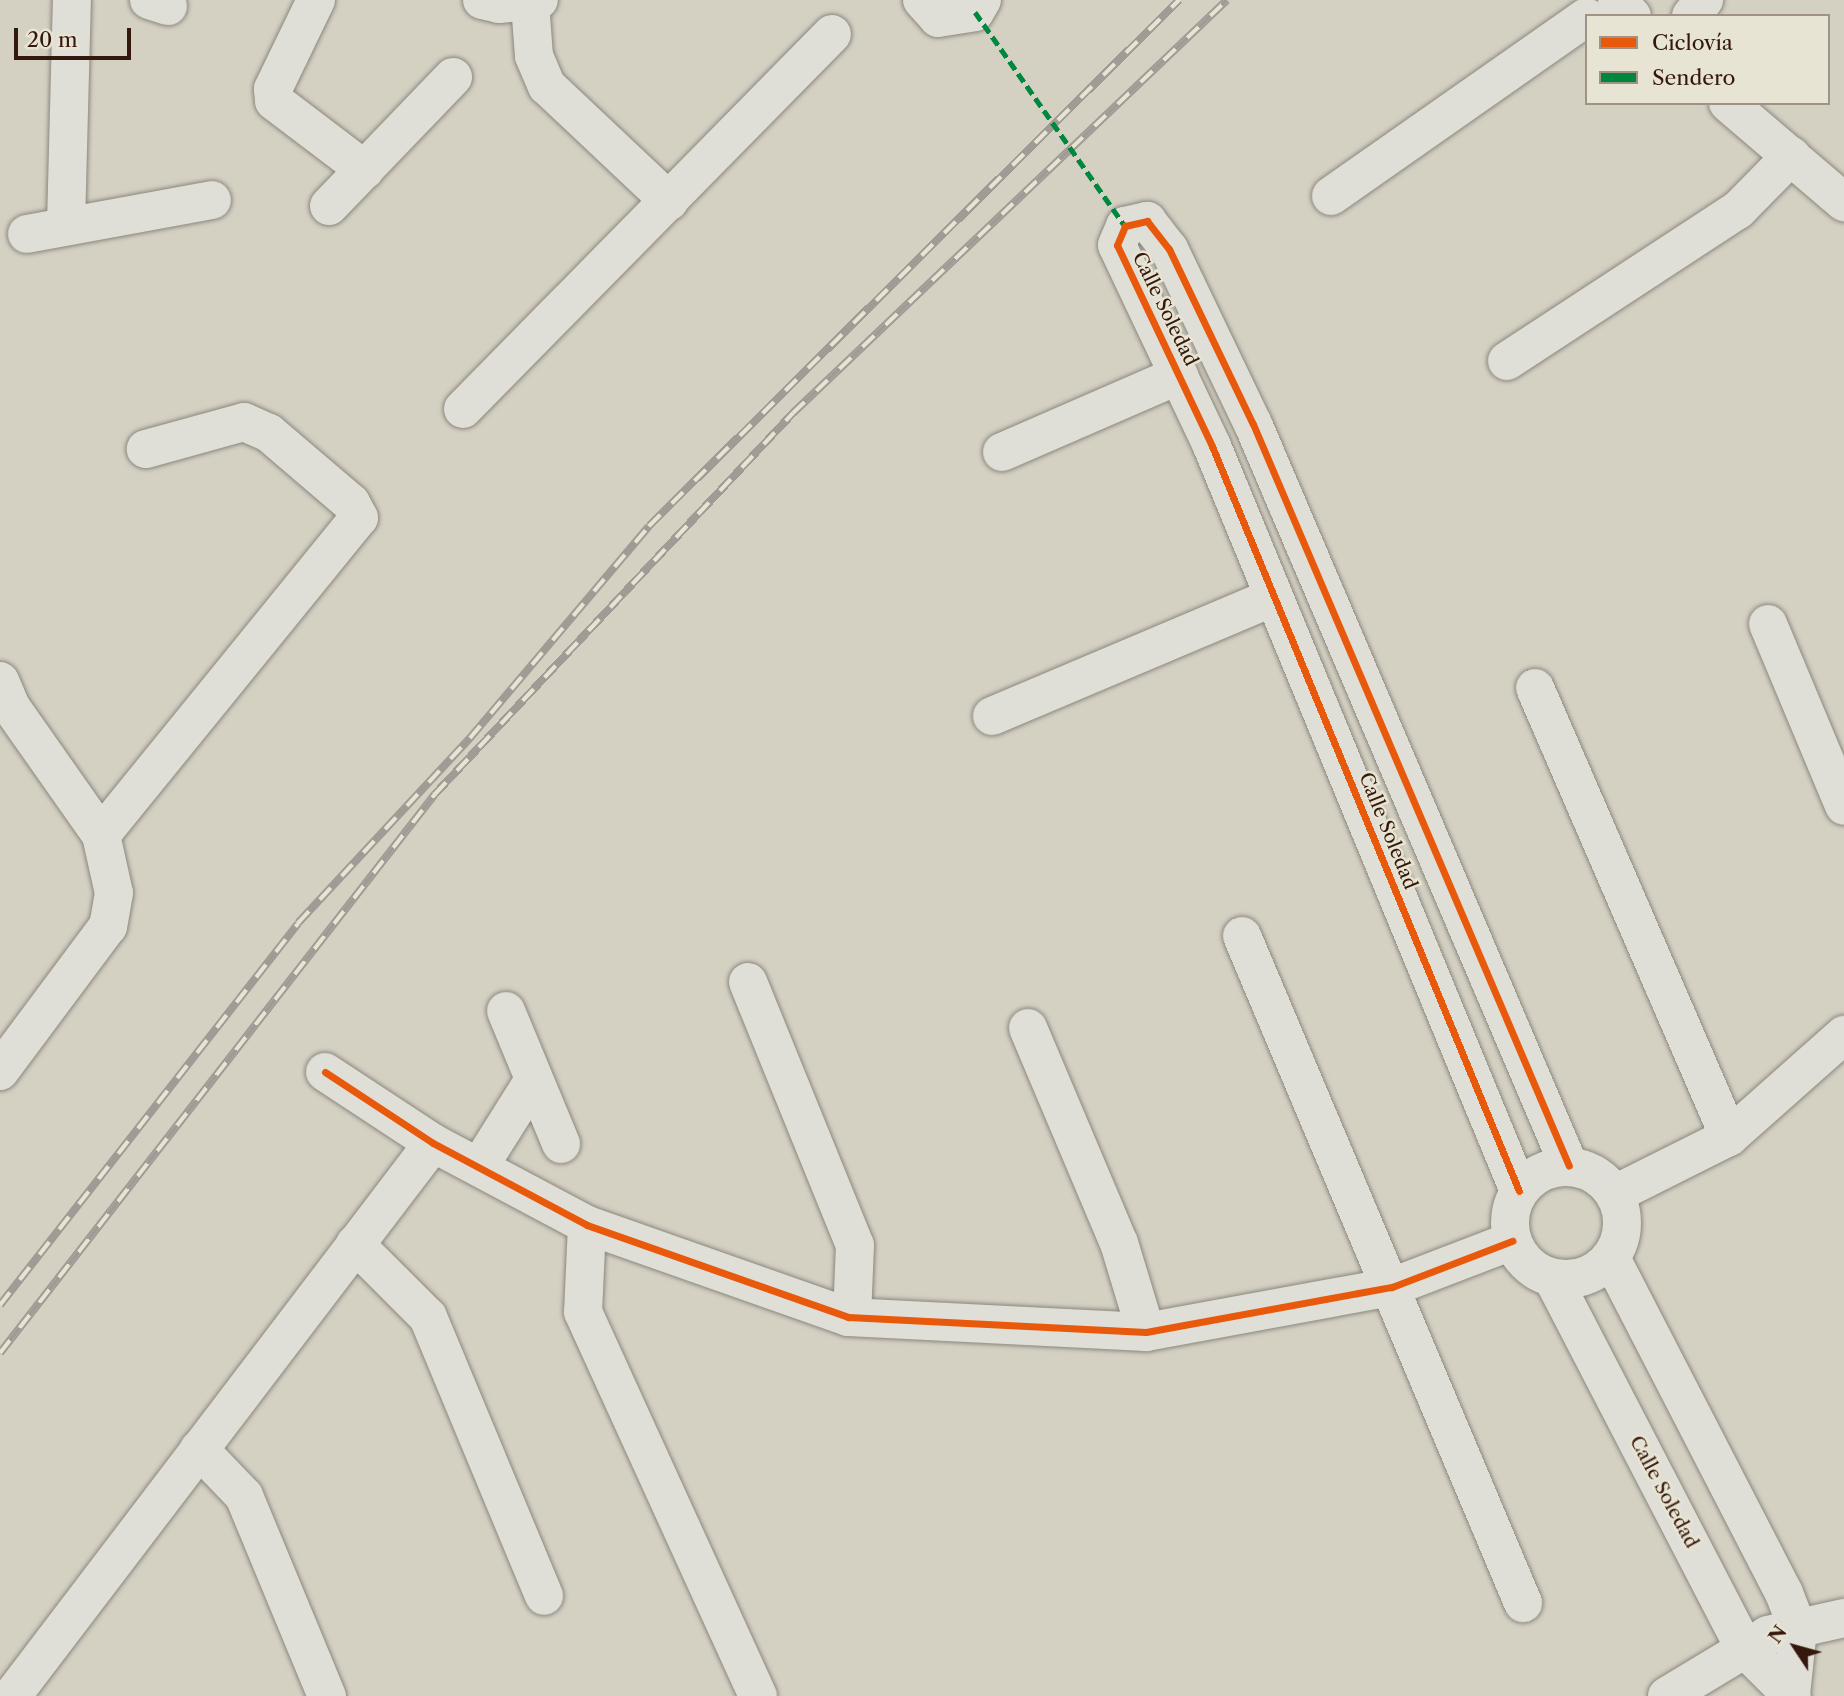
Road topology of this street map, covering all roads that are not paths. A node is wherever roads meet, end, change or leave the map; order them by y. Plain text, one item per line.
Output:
1 (72, 0) edge
2 (316, 0) edge
3 (482, 0) edge
4 (922, 0) edge
5 (982, 0) edge
6 (1611, 0) edge
7 (1617, 0) edge
8 (1704, 0) edge
9 (535, 1) edge
10 (1591, 14) edge
11 (1630, 14) edge
12 (1693, 14) edge
13 (1585, 18) edge
14 (832, 34) dead end
15 (453, 77) dead end
16 (1730, 105) edge
17 (1791, 156) junction
18 (365, 170) junction
19 (1331, 196) dead end
20 (212, 200) dead end
21 (669, 201) junction
22 (1844, 202) edge
23 (329, 206) dead end
24 (66, 225) junction
25 (27, 234) dead end
26 (1507, 360) dead end
27 (1179, 375) junction
28 (463, 409) dead end
29 (146, 449) dead end
30 (1002, 452) dead end
31 (1274, 597) junction
32 (1768, 624) dead end
33 (1535, 688) dead end
34 (4, 701) edge
35 (992, 716) dead end
36 (1844, 806) edge
37 (101, 835) junction
38 (1242, 936) dead end
39 (748, 982) dead end
40 (506, 1011) dead end
41 (1028, 1028) dead end
42 (1844, 1035) edge
43 (0, 1071) edge
44 (325, 1072) dead end
45 (532, 1083) junction
46 (1729, 1137) junction
47 (433, 1143) junction
48 (561, 1144) dead end
49 (1569, 1166) junction
50 (479, 1167) junction
51 (1519, 1191) junction
52 (1615, 1194) junction
53 (587, 1225) junction
54 (1512, 1241) junction
55 (355, 1244) junction
56 (1611, 1258) junction
57 (1553, 1279) junction
58 (1392, 1287) junction
59 (852, 1317) junction
60 (1146, 1332) junction
61 (199, 1449) junction
62 (544, 1596) dead end
63 (1523, 1603) dead end
64 (1844, 1618) edge
65 (1798, 1629) junction
66 (1745, 1649) junction
67 (1792, 1695) edge
68 (12, 1696) edge
69 (327, 1696) edge
70 (758, 1696) edge
71 (1667, 1696) edge

1 - 24 street
2 - 18 street
3 - 9 street
4 - 5 street
6 - 10 street
7 - 11 street
8 - 12 street
9 - 21 street
13 - 19 street
14 - 21 street
15 - 18 street
16 - 17 street
17 - 22 street
17 - 26 street
18 - 23 street
20 - 24 street
21 - 28 street
24 - 25 street
27 - 30 street
27 - 31 street, Calle Soledad
27 - 49 street, Calle Soledad
29 - 37 street
31 - 35 street
31 - 51 street, Calle Soledad
32 - 36 street
33 - 46 street
34 - 37 street
37 - 43 street
38 - 58 street
39 - 59 street
40 - 45 street
41 - 60 street
42 - 46 street
44 - 47 street
45 - 48 street
45 - 50 street
46 - 52 street
47 - 50 street
47 - 55 street
49 - 51 street
49 - 52 street
50 - 53 street
51 - 54 street
52 - 56 street
53 - 59 street
53 - 70 street
54 - 57 street
54 - 58 street
55 - 61 street
55 - 62 street
56 - 57 street
56 - 65 street
57 - 66 street, Calle Soledad
58 - 60 street
58 - 63 street
59 - 60 street
61 - 68 street
61 - 69 street
64 - 65 street
65 - 66 street
65 - 67 street, Calle Soledad
66 - 67 street, Calle Soledad
66 - 71 street

